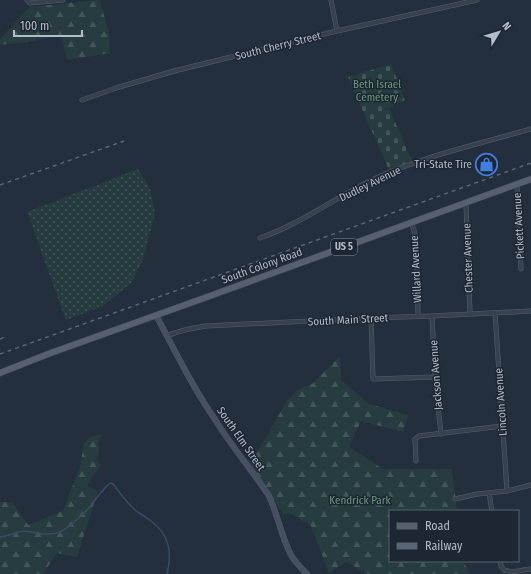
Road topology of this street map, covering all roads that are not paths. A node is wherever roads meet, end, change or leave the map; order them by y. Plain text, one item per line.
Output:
1 (63, 0) edge
2 (331, 0) edge
3 (477, 0) edge
4 (28, 1) edge
5 (337, 31) junction
6 (82, 100) dead end
7 (531, 129) edge
8 (531, 179) edge
9 (517, 184) junction
10 (466, 203) junction
11 (411, 222) junction
12 (260, 238) dead end
13 (521, 269) dead end
14 (531, 311) edge
15 (495, 313) junction
16 (470, 314) junction
17 (156, 315) junction
18 (418, 316) junction
19 (432, 316) junction
20 (371, 318) junction
21 (167, 336) junction
22 (0, 373) edge
23 (435, 377) junction
24 (502, 426) junction
25 (441, 434) junction
26 (416, 461) dead end
27 (531, 486) edge
28 (507, 491) junction
29 (489, 493) junction
30 (455, 499) dead end
31 (492, 510) edge
32 (500, 562) edge
33 (531, 569) edge
34 (307, 574) edge

1 - 4 street
2 - 5 street
3 - 5 street, South Cherry Street
5 - 6 street, South Cherry Street
7 - 12 street, Dudley Avenue
8 - 9 main road, South Colony Road / US 5
9 - 10 main road, South Colony Road / US 5
9 - 13 street, Pickett Avenue
10 - 11 main road, South Colony Road / US 5
10 - 16 street, Chester Avenue
11 - 17 main road, South Colony Road / US 5
11 - 18 street, Willard Avenue
14 - 15 street, South Main Street
15 - 16 street, South Main Street
15 - 24 street, Lincoln Avenue
16 - 19 street, South Main Street
17 - 21 main road, South Elm Street
17 - 22 main road, South Colony Road / US 5
18 - 19 street, South Main Street
18 - 20 street, South Main Street
19 - 23 street, Jackson Avenue
20 - 21 street, South Main Street
20 - 23 street
21 - 34 main road, South Elm Street
23 - 25 street, Jackson Avenue
24 - 25 street
24 - 28 street, Lincoln Avenue
25 - 26 street
27 - 28 street
28 - 29 street
29 - 30 street
29 - 31 street
32 - 33 street

